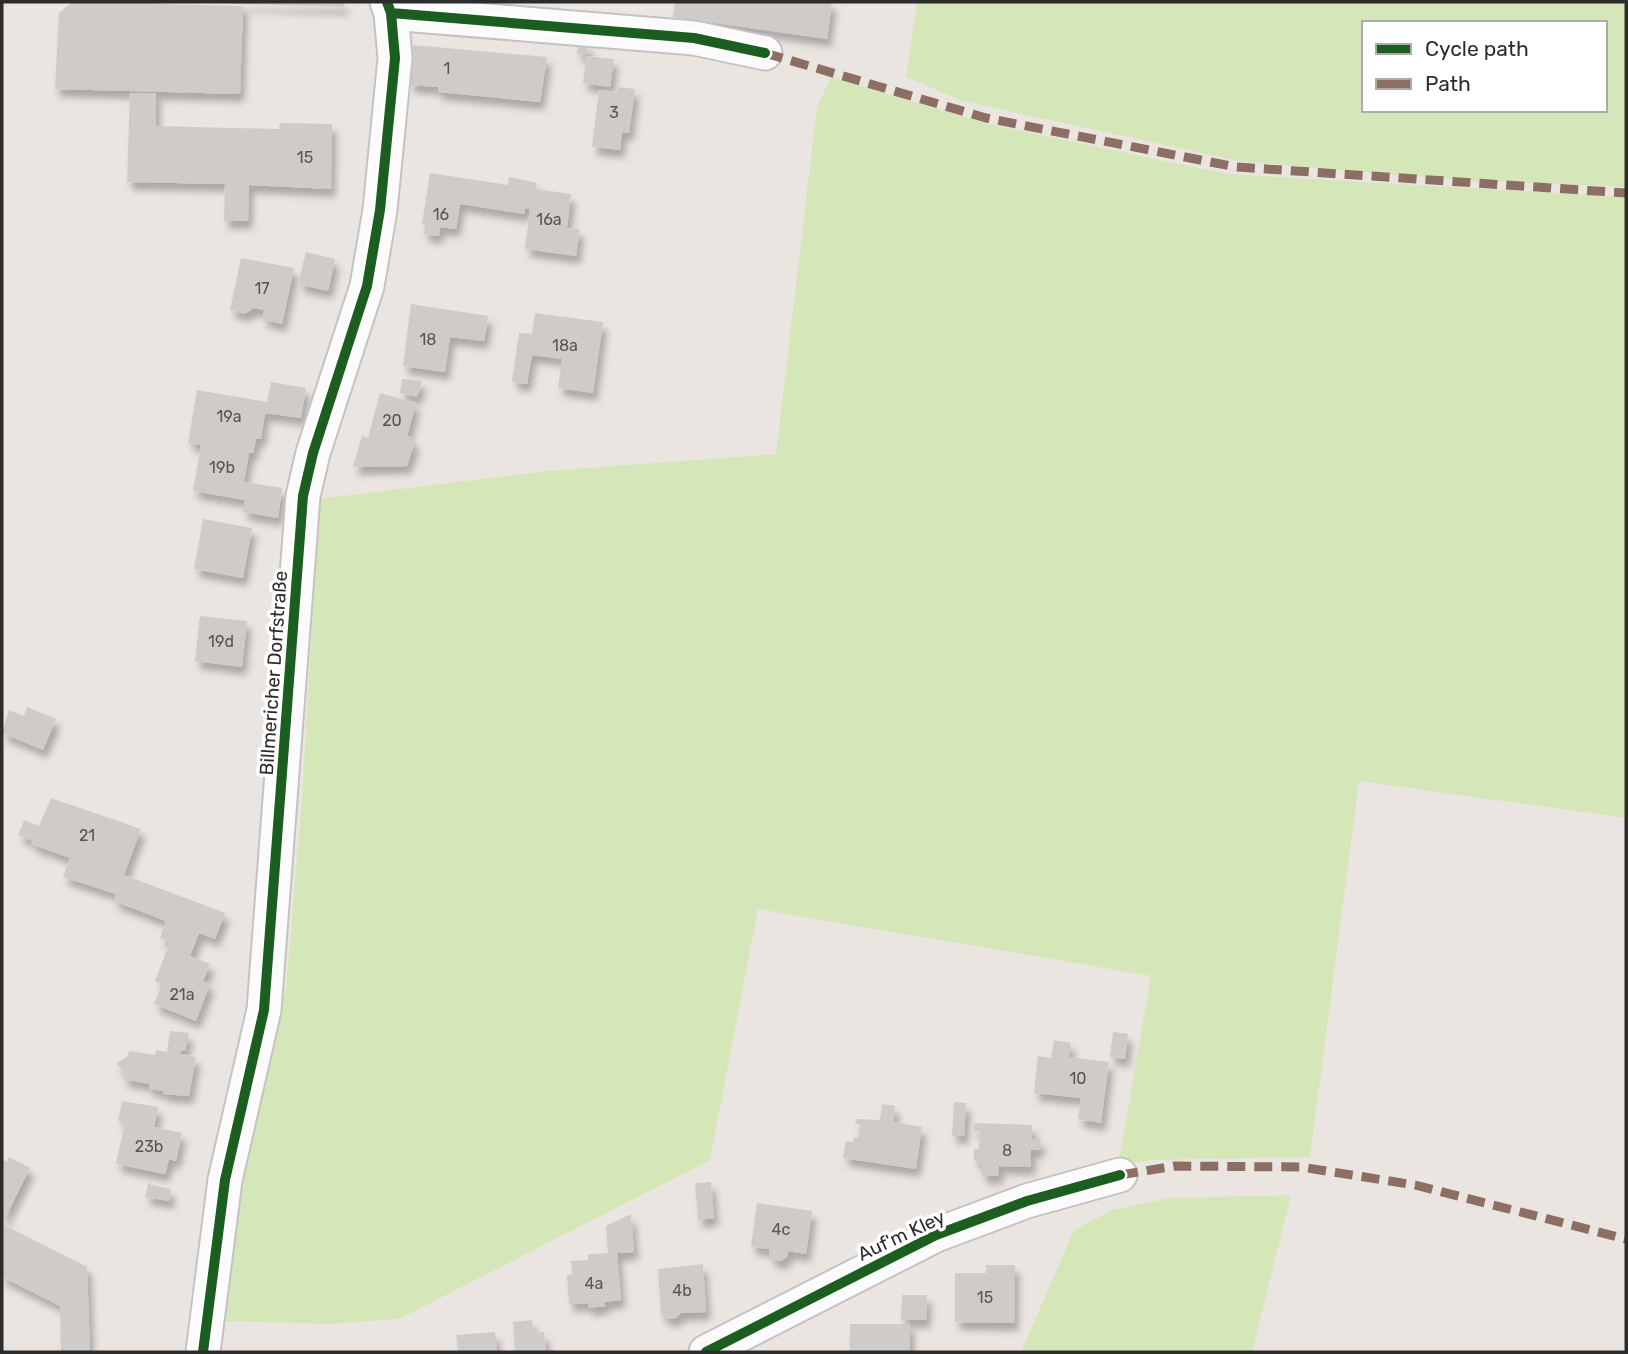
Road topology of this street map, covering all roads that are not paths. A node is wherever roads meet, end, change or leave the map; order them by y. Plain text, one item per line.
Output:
1 (389, 8) edge
2 (765, 53) dead end
3 (1120, 1175) dead end
4 (203, 1352) edge
5 (706, 1352) edge

1 - 2 street
1 - 4 street, Billmericher Dorfstraße
3 - 5 street, Auf'm Kley

